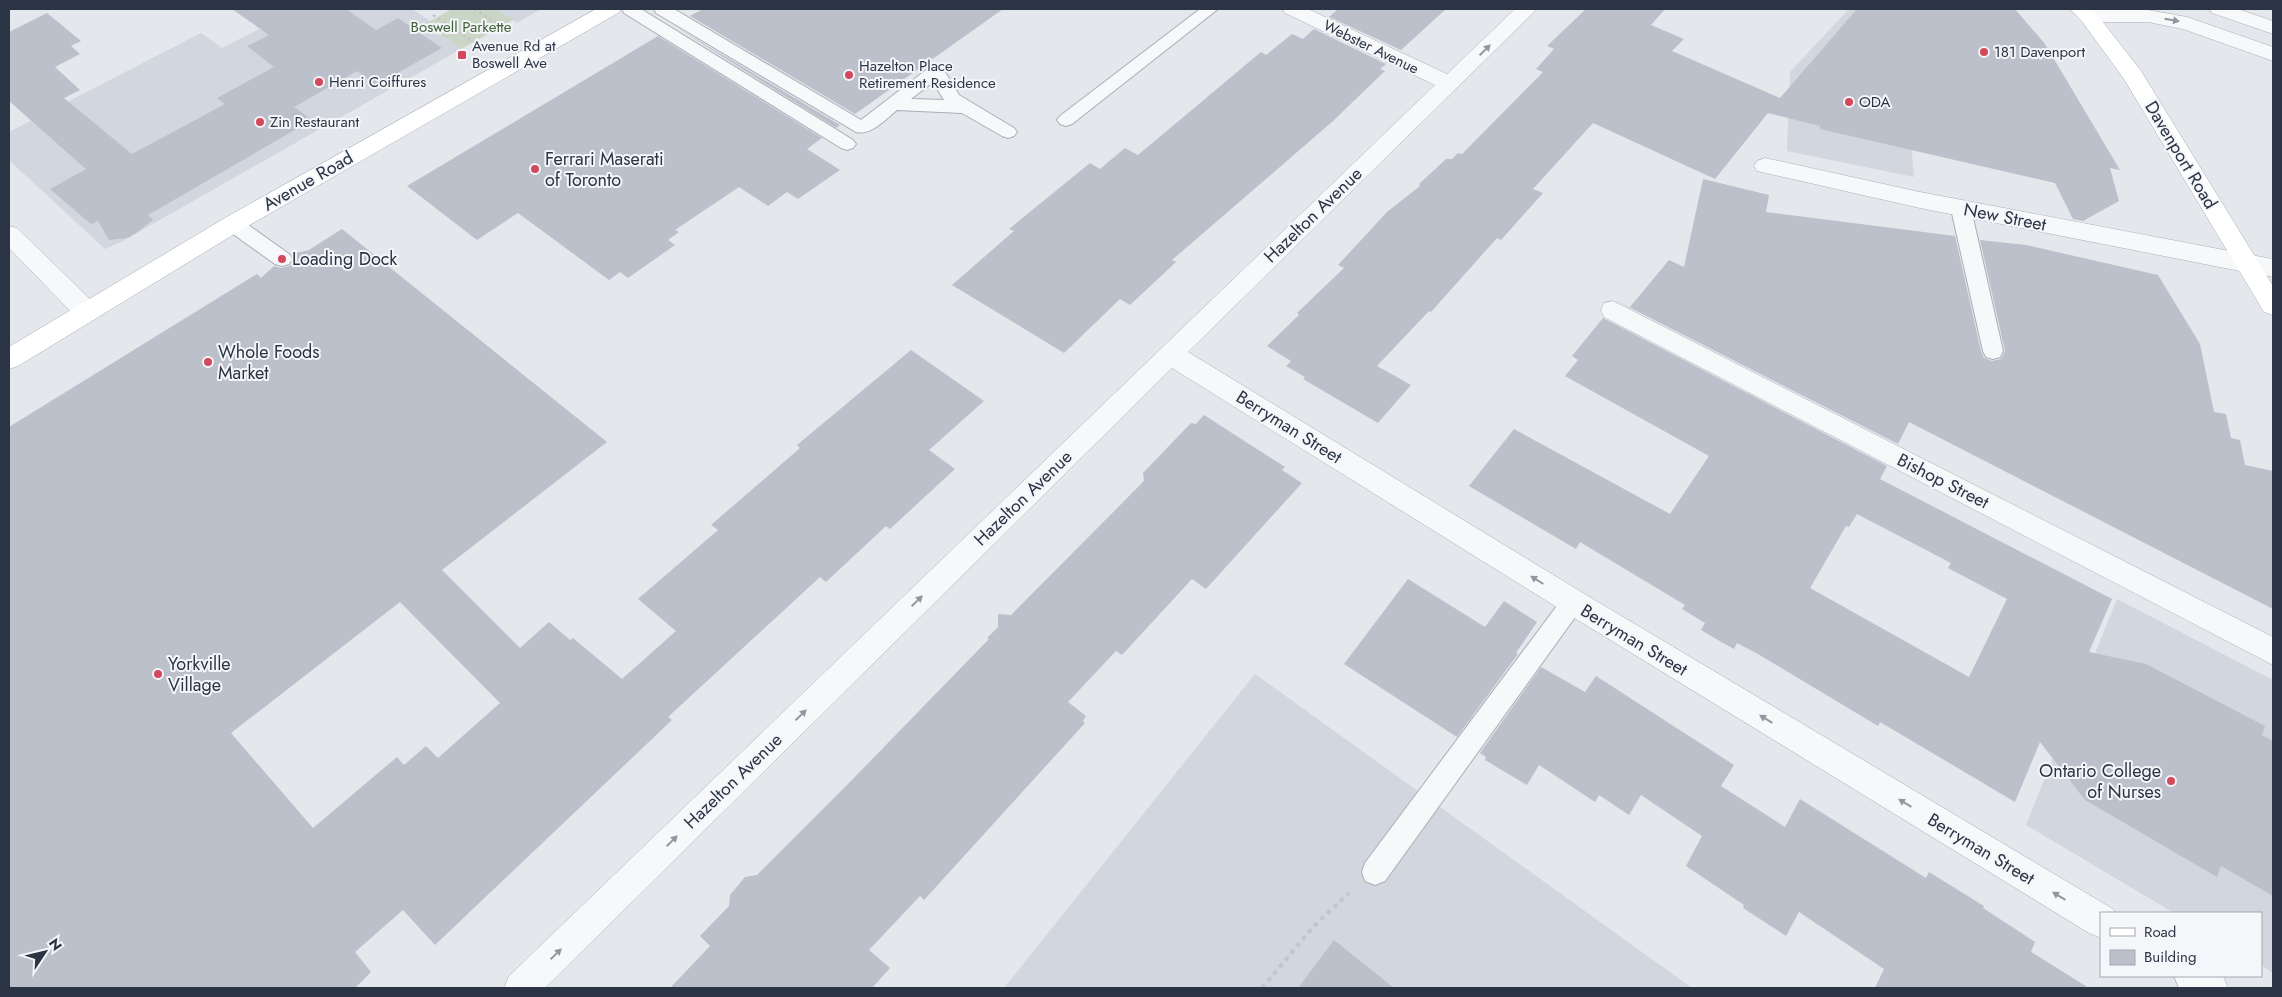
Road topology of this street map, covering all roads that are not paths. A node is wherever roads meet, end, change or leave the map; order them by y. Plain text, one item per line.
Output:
1 (611, 9) edge
2 (630, 9) edge
3 (662, 9) edge
4 (1210, 9) edge
5 (1292, 9) edge
6 (1527, 9) edge
7 (2219, 9) edge
8 (2084, 12) edge
9 (2273, 28) edge
10 (2273, 54) edge
11 (1450, 84) junction
12 (894, 104) junction
13 (966, 107) junction
14 (1066, 120) dead end
15 (1008, 132) dead end
16 (847, 144) dead end
17 (1765, 166) dead end
18 (1961, 208) junction
19 (233, 224) junction
20 (9, 234) edge
21 (282, 259) dead end
22 (2245, 263) junction
23 (2273, 268) edge
24 (2273, 306) edge
25 (1613, 310) dead end
26 (87, 312) junction
27 (1993, 350) dead end
28 (1170, 354) junction
29 (9, 359) edge
30 (1573, 602) junction
31 (2273, 652) edge
32 (1375, 872) road end
33 (2100, 921) edge
34 (2192, 977) edge
35 (521, 988) edge
36 (2211, 988) edge

1 - 19 main road, Avenue Road
2 - 16 lane
3 - 12 lane
4 - 14 lane
5 - 11 street, Webster Avenue
11 -> 6 street, Hazelton Avenue
7 - 9 street
8 -> 10 street
8 - 22 main road, Davenport Road
11 - 28 street, Hazelton Avenue
12 - 13 lane
12 - 13 lane
13 - 15 lane
17 - 18 street, New Street
18 - 22 street, New Street
18 - 27 lane
19 - 21 lane
19 - 26 main road, Avenue Road
20 - 26 street
22 - 23 street, New Street
22 - 24 main road, Davenport Road
25 - 31 street, Bishop Street
26 - 29 main road, Avenue Road
30 -> 28 street, Berryman Street
35 -> 28 street, Hazelton Avenue
30 - 32 lane
33 -> 30 street, Berryman Street
34 - 36 street

